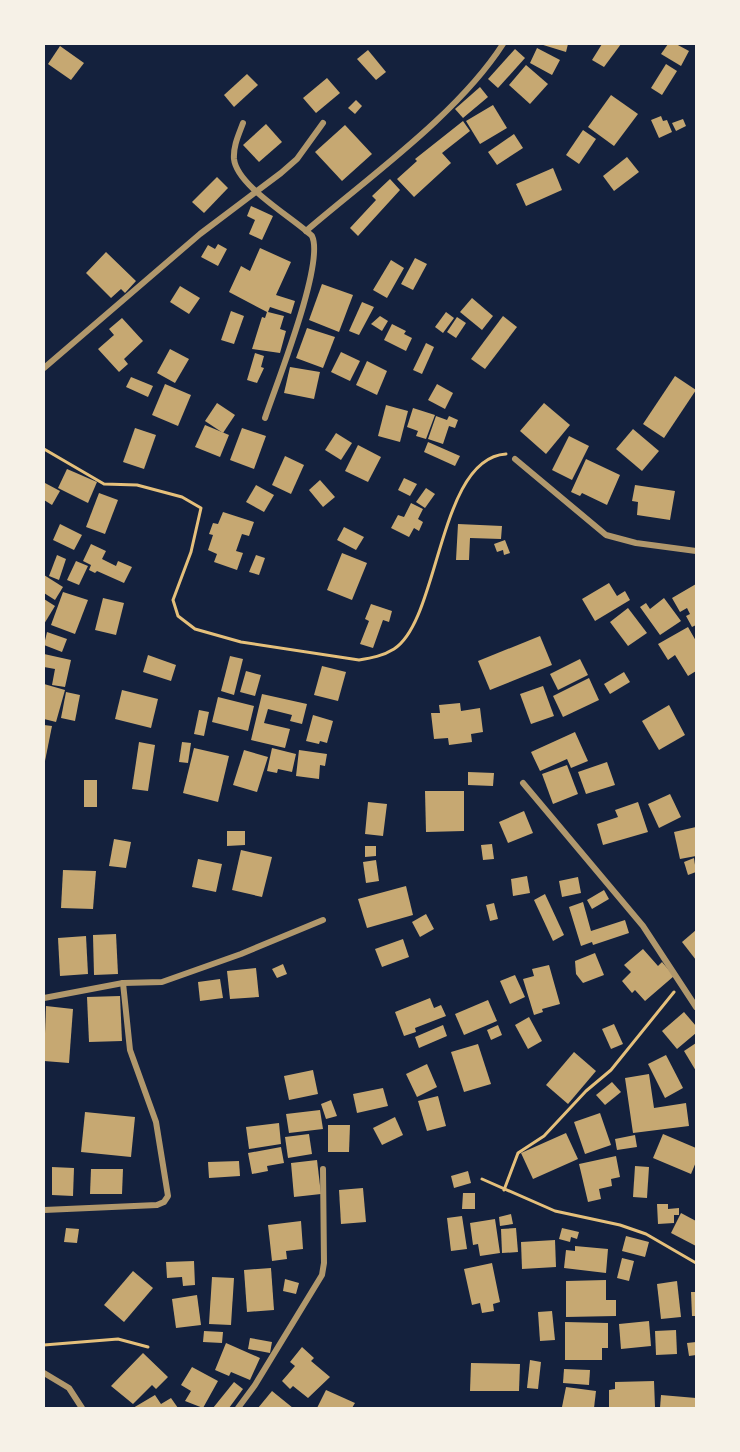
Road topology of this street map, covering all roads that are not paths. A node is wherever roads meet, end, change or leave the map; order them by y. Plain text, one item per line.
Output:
1 (503, 44) edge
2 (243, 123) dead end
3 (323, 123) dead end
4 (257, 191) junction
5 (306, 231) junction
6 (44, 368) edge
7 (265, 418) dead end
8 (515, 459) road end
9 (696, 551) edge
10 (523, 783) dead end
11 (323, 920) dead end
12 (123, 983) junction
13 (44, 998) edge
14 (696, 1007) edge
15 (323, 1169) dead end
16 (44, 1210) edge
17 (44, 1373) edge
18 (82, 1408) edge
19 (238, 1408) edge

1 - 5 street
2 - 4 street
3 - 4 street
4 - 5 street
4 - 6 street
5 - 7 street
8 - 9 street
10 - 14 street
11 - 12 street
12 - 13 street
12 - 16 street
15 - 19 street
17 - 18 street

